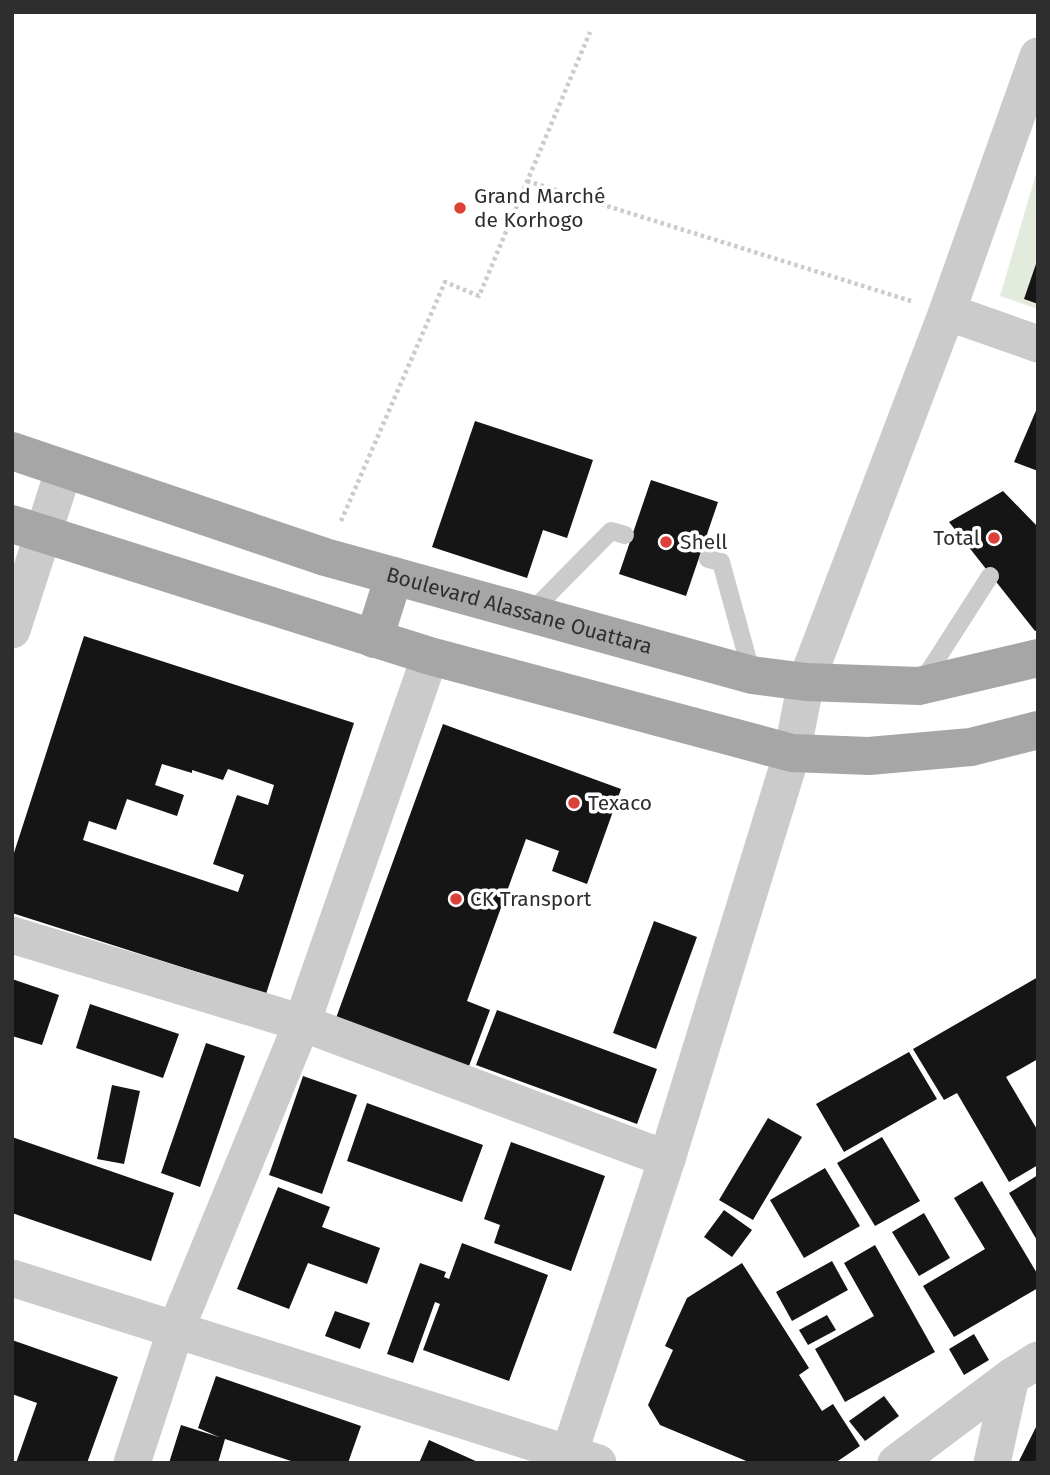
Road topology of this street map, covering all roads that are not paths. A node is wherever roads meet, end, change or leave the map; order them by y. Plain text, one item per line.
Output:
1 (1038, 57) edge
2 (947, 312) junction
3 (1038, 344) edge
4 (12, 451) edge
5 (64, 469) junction
6 (27, 529) edge
7 (625, 535) dead end
8 (708, 559) dead end
9 (394, 576) junction
10 (990, 576) dead end
11 (531, 612) junction
12 (12, 630) edge
13 (373, 639) junction
14 (430, 656) junction
15 (1038, 658) edge
16 (752, 675) junction
17 (806, 682) junction
18 (919, 686) junction
19 (1038, 730) edge
20 (792, 753) junction
21 (12, 935) edge
22 (302, 1023) junction
23 (667, 1159) junction
24 (12, 1278) edge
25 (176, 1329) junction
26 (1024, 1368) edge
27 (578, 1460) edge
28 (131, 1463) edge
29 (896, 1463) edge
30 (992, 1463) edge

1 - 2 street
2 - 3 street
2 - 17 street
4 - 5 main road, Boulevard Alassane Ouattara
5 - 6 street
5 - 9 main road, Boulevard Alassane Ouattara
6 - 12 street
6 - 13 main road
7 - 11 lane
8 - 16 lane
9 - 11 main road, Boulevard Alassane Ouattara
9 - 13 main road
10 - 18 lane
11 - 16 main road, Boulevard Alassane Ouattara
13 - 14 main road
14 - 20 main road
14 - 22 street
15 - 18 main road, Boulevard Alassane Ouattara
16 - 17 main road, Boulevard Alassane Ouattara
17 - 18 main road, Boulevard Alassane Ouattara
17 - 20 street
19 - 20 main road
20 - 23 street
21 - 22 street
22 - 23 street
22 - 25 street
23 - 27 street
24 - 25 street
25 - 27 street
25 - 28 street
26 - 29 street
26 - 30 street

